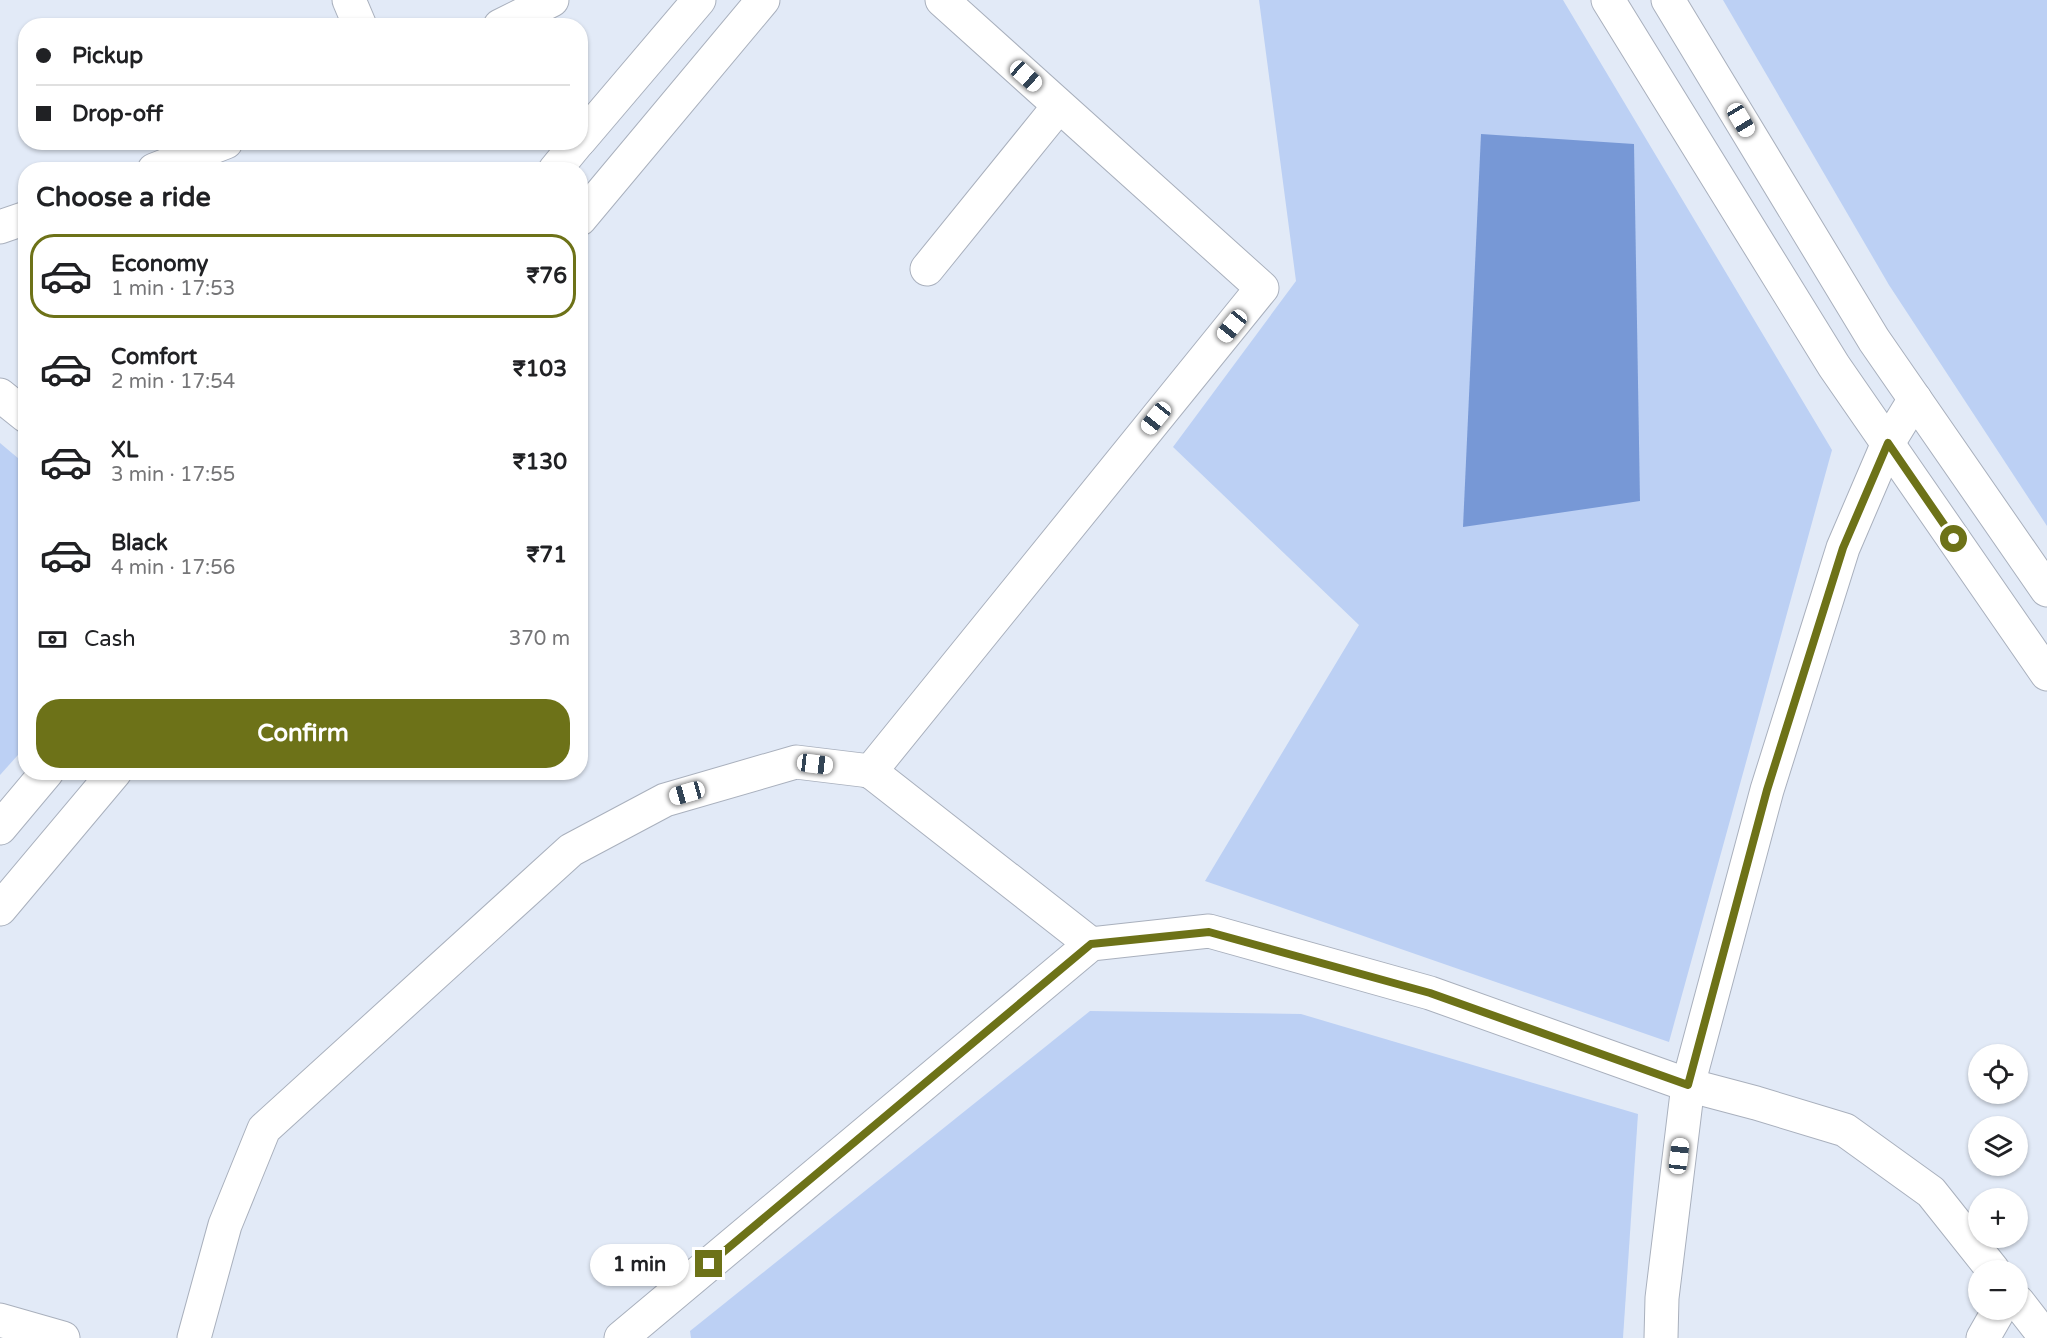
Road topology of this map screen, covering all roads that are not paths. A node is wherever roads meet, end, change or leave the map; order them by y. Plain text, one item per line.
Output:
1 (349, 0) edge
2 (552, 0) edge
3 (699, 0) edge
4 (763, 0) edge
5 (942, 0) edge
6 (1608, 0) edge
7 (1668, 0) edge
8 (357, 18) edge
9 (516, 18) edge
10 (1059, 106) junction
11 (588, 130) edge
12 (205, 150) edge
13 (572, 150) edge
14 (175, 162) edge
15 (562, 162) edge
16 (588, 209) edge
17 (18, 221) edge
18 (0, 227) edge
19 (927, 270) dead end
20 (0, 395) edge
21 (1915, 399) junction
22 (18, 410) edge
23 (1888, 443) junction
24 (2047, 590) edge
25 (2047, 674) edge
26 (870, 772) junction
27 (40, 780) edge
28 (108, 780) edge
29 (0, 828) edge
30 (0, 909) edge
31 (1091, 944) junction
32 (1688, 1085) junction
33 (1985, 1260) edge
34 (2028, 1315) edge
35 (0, 1320) edge
36 (1993, 1320) edge
37 (632, 1334) edge
38 (63, 1338) edge
39 (194, 1338) edge
40 (1661, 1338) edge
41 (1983, 1338) edge
42 (2046, 1338) edge

1 - 8 street
2 - 9 street
3 - 11 street
4 - 16 street
5 - 10 street
6 - 23 street
7 - 21 street
10 - 19 street
10 - 26 street
12 - 14 street
13 - 15 street
17 - 18 street
20 - 22 street
21 - 23 street
21 - 24 street
23 - 25 street
23 - 32 street
26 - 31 street
26 - 39 street
27 - 29 street
28 - 30 street
31 - 32 street
31 - 37 street
32 - 33 street
32 - 40 street
34 - 42 street
35 - 38 street
36 - 41 street

